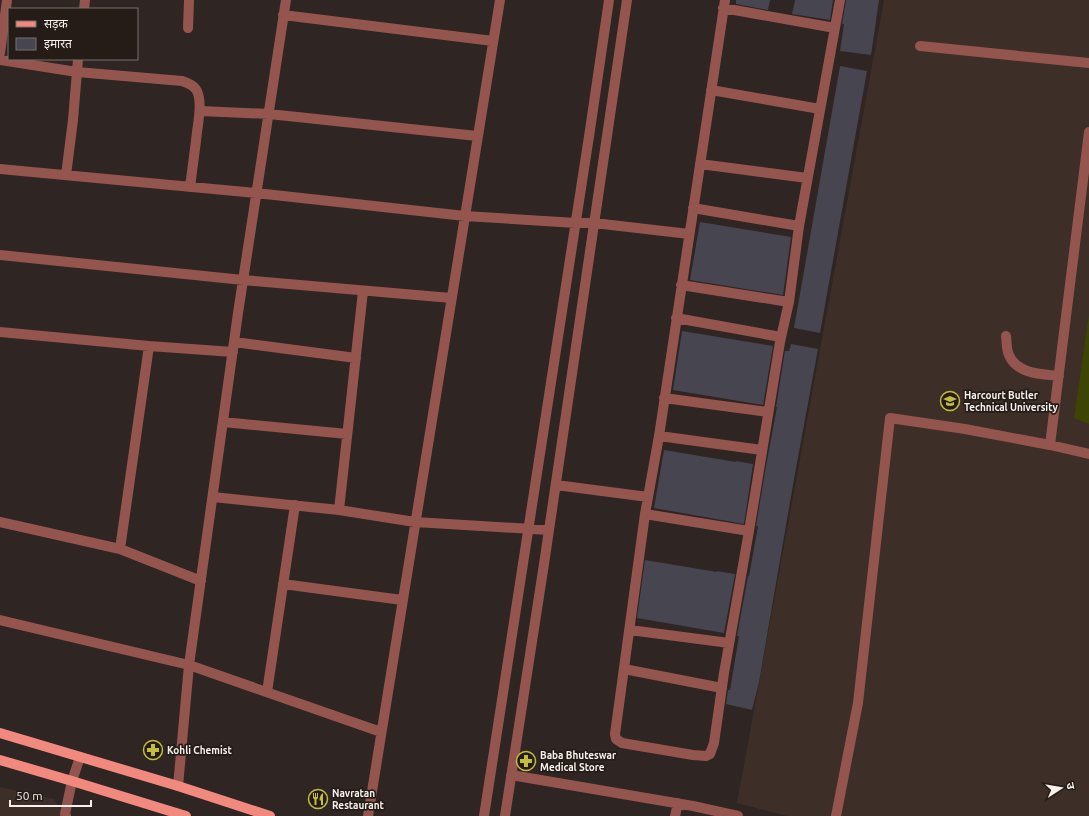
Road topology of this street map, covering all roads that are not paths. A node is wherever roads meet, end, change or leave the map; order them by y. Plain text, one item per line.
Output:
1 (7, 0) edge
2 (189, 0) edge
3 (286, 0) edge
4 (500, 0) edge
5 (608, 0) edge
6 (627, 0) edge
7 (840, 0) edge
8 (724, 4) edge
9 (283, 15) junction
10 (188, 28) dead end
11 (835, 28) junction
12 (493, 41) junction
13 (920, 46) dead end
14 (0, 53) edge
15 (0, 60) edge
16 (78, 60) edge
17 (1089, 63) edge
18 (77, 72) junction
19 (711, 90) junction
20 (820, 109) junction
21 (200, 111) junction
22 (269, 114) junction
23 (1089, 132) edge
24 (478, 136) junction
25 (700, 164) junction
26 (0, 169) edge
27 (66, 175) junction
28 (807, 178) junction
29 (190, 187) junction
30 (256, 193) junction
31 (693, 208) junction
32 (465, 216) junction
33 (576, 223) junction
34 (594, 223) junction
35 (799, 226) junction
36 (689, 234) junction
37 (0, 255) edge
38 (243, 280) junction
39 (682, 286) junction
40 (363, 290) junction
41 (451, 298) junction
42 (789, 302) junction
43 (676, 318) junction
44 (0, 332) edge
45 (1006, 336) dead end
46 (781, 337) junction
47 (150, 346) junction
48 (234, 347) junction
49 (356, 358) junction
50 (1059, 376) junction
51 (664, 398) junction
52 (768, 412) junction
53 (223, 422) junction
54 (347, 434) junction
55 (659, 436) junction
56 (1050, 445) junction
57 (762, 450) junction
58 (1089, 454) edge
59 (556, 485) junction
60 (213, 497) junction
61 (648, 498) junction
62 (295, 506) junction
63 (339, 510) junction
64 (645, 514) junction
65 (0, 522) edge
66 (415, 522) junction
67 (529, 529) junction
68 (549, 530) junction
69 (749, 531) junction
70 (120, 549) junction
71 (201, 581) junction
72 (284, 584) junction
73 (402, 600) junction
74 (0, 620) edge
75 (630, 630) junction
76 (729, 643) junction
77 (189, 665) junction
78 (624, 669) junction
79 (722, 688) junction
80 (267, 692) junction
81 (381, 732) junction
82 (0, 733) edge
83 (80, 757) junction
84 (0, 760) edge
85 (511, 775) junction
86 (72, 781) junction
87 (178, 786) junction
88 (678, 803) junction
89 (66, 816) edge
90 (186, 816) edge
91 (270, 816) edge
92 (368, 816) edge
93 (484, 816) edge
94 (505, 816) edge
95 (674, 816) edge
96 (738, 816) edge
97 (836, 816) edge

1 - 14 street
2 - 10 street
3 - 9 street
4 - 12 street
5 - 33 street
6 - 34 street
7 - 11 street
8 - 11 street
8 - 19 street
9 - 12 street
9 - 22 street
11 - 20 street
12 - 24 street
13 - 17 street
15 - 18 street
16 - 18 street
18 - 21 street
18 - 27 street
19 - 20 street
19 - 25 street
20 - 28 street
21 - 22 street
21 - 29 street
22 - 24 street
22 - 30 street
23 - 50 street
24 - 32 street
25 - 28 street
25 - 31 street
26 - 27 street
27 - 29 street
28 - 35 street
29 - 30 street
30 - 32 street
30 - 38 street
31 - 35 street
31 - 36 street
32 - 33 street
32 - 41 street
33 - 34 street
33 - 67 street
34 - 36 street
34 - 59 street
35 - 42 street
36 - 39 street
37 - 38 street
38 - 40 street
38 - 48 street
39 - 42 street
39 - 43 street
40 - 41 street
40 - 49 street
41 - 66 street
42 - 46 street
43 - 46 street
43 - 51 street
44 - 47 street
45 - 50 street
46 - 52 street
47 - 48 street
47 - 70 street
48 - 49 street
48 - 53 street
49 - 54 street
50 - 56 street
51 - 52 street
51 - 55 street
52 - 57 street
53 - 54 street
53 - 60 street
54 - 63 street
55 - 57 street
55 - 61 street
56 - 58 street
56 - 97 street
57 - 69 street
59 - 61 street
59 - 68 street
60 - 62 street
60 - 71 street
61 - 64 street
62 - 63 street
62 - 72 street
63 - 66 street
64 - 69 street
64 - 75 street
65 - 70 street
66 - 67 street
66 - 73 street
67 - 68 street
67 - 93 street
68 - 85 street
69 - 76 street
70 - 71 street
71 - 77 street
72 - 73 street
72 - 80 street
73 - 81 street
74 - 77 street
75 - 76 street
75 - 78 street
76 - 79 street
77 - 80 street
77 - 87 street
78 - 79 street
78 - 79 street
80 - 81 street
81 - 92 street
82 - 83 main road
83 - 86 street
83 - 87 main road
84 - 86 main road
85 - 88 street
85 - 94 street
86 - 89 street
86 - 90 main road
87 - 91 main road
88 - 95 street
88 - 96 street

